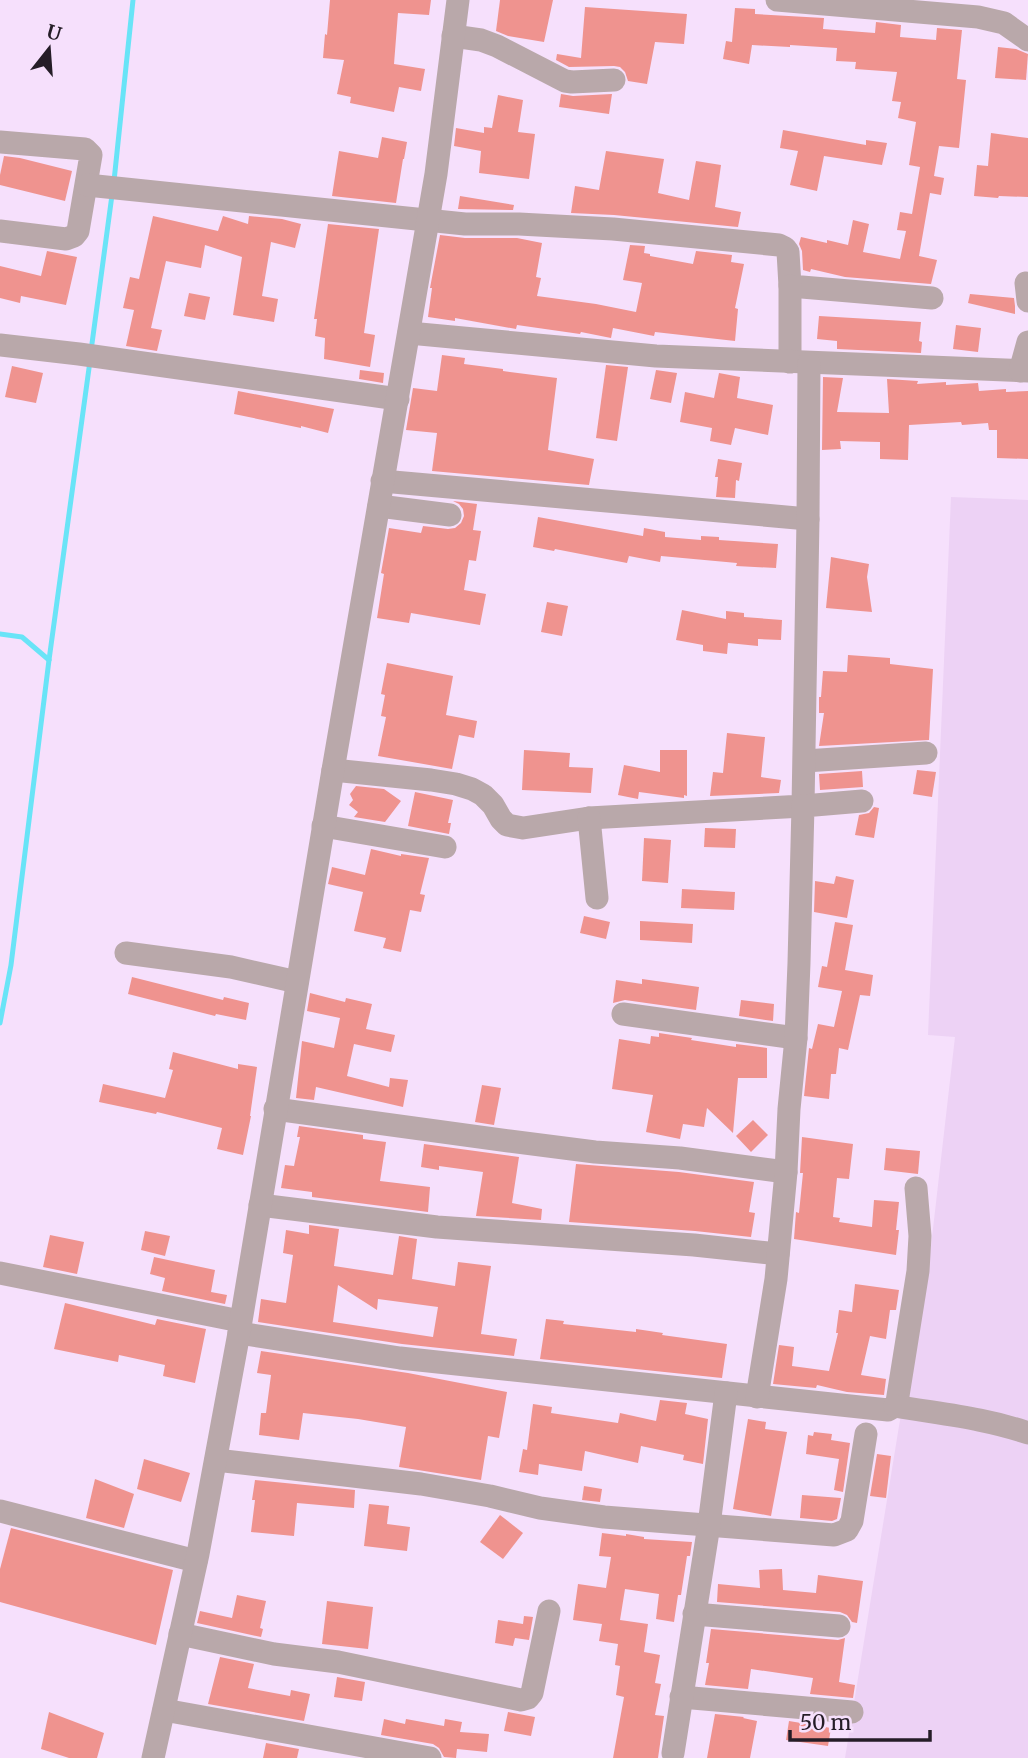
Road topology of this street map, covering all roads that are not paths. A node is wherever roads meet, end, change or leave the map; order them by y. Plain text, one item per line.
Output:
1 (458, 0) edge
2 (777, 0) edge
3 (855, 4) edge
4 (453, 36) junction
5 (1028, 40) edge
6 (614, 80) dead end
7 (0, 142) edge
8 (104, 186) junction
9 (428, 219) junction
10 (0, 231) edge
11 (790, 286) junction
12 (932, 298) dead end
13 (410, 333) junction
14 (1028, 342) edge
15 (0, 345) edge
16 (799, 362) junction
17 (1024, 371) edge
18 (398, 399) junction
19 (383, 481) junction
20 (379, 506) junction
21 (450, 515) dead end
22 (808, 519) junction
23 (926, 753) dead end
24 (805, 761) junction
25 (333, 770) junction
26 (862, 801) dead end
27 (803, 806) junction
28 (589, 818) junction
29 (324, 826) junction
30 (445, 847) dead end
31 (597, 898) dead end
32 (126, 953) dead end
33 (297, 982) junction
34 (623, 1014) dead end
35 (796, 1038) junction
36 (275, 1109) junction
37 (786, 1171) junction
38 (916, 1188) dead end
39 (260, 1205) junction
40 (778, 1254) junction
41 (0, 1273) edge
42 (239, 1327) junction
43 (726, 1393) junction
44 (757, 1396) junction
45 (895, 1406) junction
46 (1028, 1433) edge
47 (866, 1434) dead end
48 (216, 1460) junction
49 (0, 1511) edge
50 (709, 1525) junction
51 (196, 1562) junction
52 (549, 1611) dead end
53 (694, 1614) junction
54 (839, 1626) dead end
55 (180, 1634) junction
56 (681, 1697) junction
57 (164, 1710) junction
58 (852, 1712) dead end
59 (673, 1753) dead end
60 (153, 1758) edge
61 (430, 1758) edge

1 - 4 street
2 - 3 street
3 - 5 street
4 - 6 street
4 - 9 street
7 - 8 street
8 - 9 street
8 - 10 street
9 - 11 street
9 - 13 street
11 - 12 street
11 - 16 street
13 - 16 street
13 - 18 street
14 - 17 street
15 - 18 street
16 - 17 street
16 - 22 street
18 - 19 street
19 - 20 street
19 - 22 street
20 - 21 street
20 - 25 street
22 - 24 street
23 - 24 street
24 - 27 street
25 - 28 street
25 - 29 street
26 - 27 street
27 - 28 street
27 - 35 street
28 - 31 street
29 - 30 street
29 - 33 street
32 - 33 street
33 - 36 street
34 - 35 street
35 - 37 street
36 - 37 street
36 - 39 street
37 - 40 street
38 - 45 street
39 - 40 street
39 - 42 street
40 - 44 street
41 - 42 street
42 - 43 street
42 - 48 street
43 - 44 street
43 - 50 street
44 - 45 street
45 - 46 street
47 - 50 street
48 - 50 street
48 - 51 street
49 - 51 street
50 - 53 street
51 - 55 street
52 - 55 street
53 - 54 street
53 - 56 street
55 - 57 street
56 - 58 street
56 - 59 street
57 - 60 street
57 - 61 street

